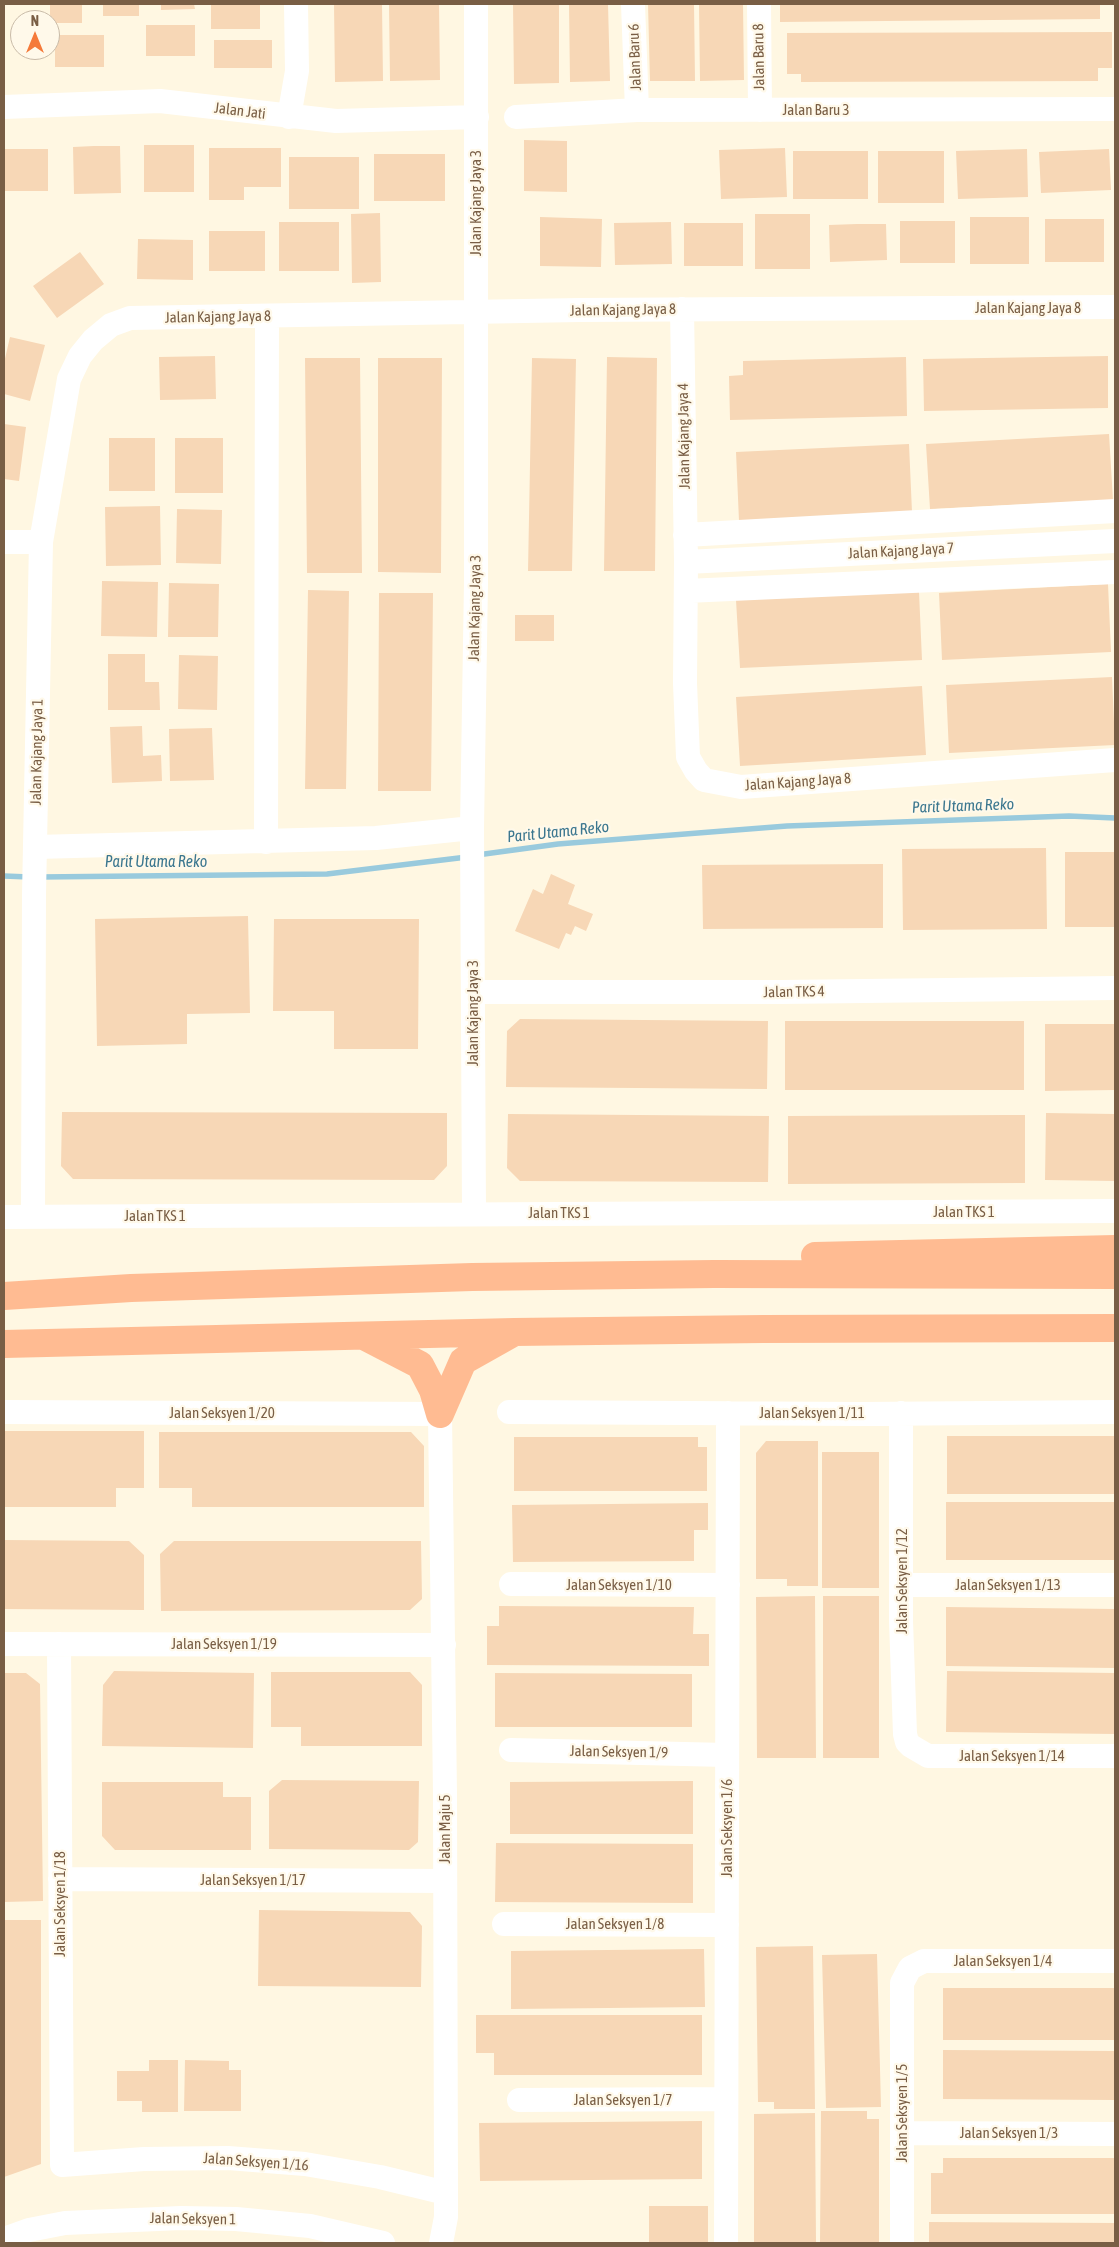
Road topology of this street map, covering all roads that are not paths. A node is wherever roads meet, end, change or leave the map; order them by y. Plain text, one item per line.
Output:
1 (296, 4) edge
2 (476, 4) edge
3 (633, 4) edge
4 (759, 4) edge
5 (4, 108) edge
6 (1115, 109) edge
7 (637, 110) junction
8 (760, 110) junction
9 (289, 117) junction
10 (477, 117) junction
11 (516, 117) dead end
12 (1115, 307) edge
13 (682, 310) junction
14 (475, 313) junction
15 (267, 317) junction
16 (130, 318) joint
17 (1115, 511) edge
18 (685, 535) junction
19 (1115, 541) edge
20 (4, 542) edge
21 (41, 542) junction
22 (686, 562) junction
23 (1115, 572) edge
24 (686, 591) junction
25 (1115, 760) edge
26 (472, 831) junction
27 (266, 842) junction
28 (36, 852) junction
29 (1115, 988) edge
30 (473, 992) junction
31 (1115, 1211) edge
32 (474, 1213) junction
33 (4, 1216) edge
34 (33, 1216) junction
35 (1115, 1249) edge
36 (714, 1274) junction
37 (1115, 1275) edge
38 (4, 1296) edge
39 (1115, 1328) edge
40 (514, 1332) junction
41 (361, 1335) junction
42 (4, 1344) edge
43 (4, 1412) edge
44 (509, 1412) dead end
45 (1115, 1412) edge
46 (728, 1413) junction
47 (901, 1413) junction
48 (440, 1414) junction
49 (511, 1584) dead end
50 (728, 1585) junction
51 (901, 1585) junction
52 (1115, 1585) edge
53 (4, 1644) edge
54 (59, 1644) junction
55 (444, 1645) junction
56 (911, 1746) joint
57 (511, 1750) dead end
58 (727, 1755) junction
59 (1115, 1756) edge
60 (60, 1879) junction
61 (445, 1881) junction
62 (504, 1924) dead end
63 (727, 1925) junction
64 (1115, 1961) edge
65 (902, 1982) joint
66 (726, 2099) junction
67 (519, 2100) dead end
68 (902, 2133) junction
69 (1115, 2134) edge
70 (62, 2165) joint
71 (446, 2193) junction
72 (4, 2239) edge
73 (383, 2243) edge
74 (441, 2243) edge
75 (726, 2243) edge
76 (902, 2243) edge

1 - 9 street
2 - 10 street, Jalan Kajang Jaya 3
3 - 7 street, Jalan Baru 6
4 - 8 street, Jalan Baru 8
5 - 9 street, Jalan Jati
6 - 8 street, Jalan Baru 3
7 - 8 street, Jalan Baru 3
7 - 11 street, Jalan Baru 3
9 - 10 street, Jalan Jati
10 - 14 street, Jalan Kajang Jaya 3
12 - 13 street, Jalan Kajang Jaya 8
13 - 14 street, Jalan Kajang Jaya 8
13 - 18 street, Jalan Kajang Jaya 4
14 - 15 street, Jalan Kajang Jaya 8
14 - 26 street, Jalan Kajang Jaya 3
15 - 16 street, Jalan Kajang Jaya 8
15 - 27 street
16 - 21 street, Jalan Kajang Jaya 1
17 - 18 street
18 - 22 street, Jalan Kajang Jaya 4
19 - 22 street, Jalan Kajang Jaya 7
20 - 21 street
21 - 28 street, Jalan Kajang Jaya 1
22 - 24 street, Jalan Kajang Jaya 8
23 - 24 street
24 - 25 street, Jalan Kajang Jaya 8
26 - 27 street
26 - 30 street, Jalan Kajang Jaya 3
27 - 28 street
28 - 34 street, Jalan Kajang Jaya 1
29 - 30 street, Jalan TKS 4
30 - 32 street, Jalan Kajang Jaya 3
31 - 32 street, Jalan TKS 1
32 - 34 street, Jalan TKS 1
33 - 34 street, Jalan TKS 1
35 - 36 highway
36 - 37 highway
36 - 38 highway
39 - 40 highway
40 - 41 highway
40 - 48 highway
41 - 42 highway
41 - 48 highway
43 - 48 street, Jalan Seksyen 1/20
44 - 46 street, Jalan Seksyen 1/11
45 - 47 street, Jalan Seksyen 1/11
46 - 47 street, Jalan Seksyen 1/11
46 - 50 street, Jalan Seksyen 1/6
47 - 51 street, Jalan Seksyen 1/12
48 - 55 street, Jalan Maju 5
49 - 50 street, Jalan Seksyen 1/10
50 - 58 street, Jalan Seksyen 1/6
51 - 52 street, Jalan Seksyen 1/13
51 - 56 street, Jalan Seksyen 1/12
53 - 54 street, Jalan Seksyen 1/19
54 - 55 street, Jalan Seksyen 1/19
54 - 60 street, Jalan Seksyen 1/18
55 - 61 street, Jalan Maju 5
56 - 59 street, Jalan Seksyen 1/14
57 - 58 street, Jalan Seksyen 1/9
58 - 63 street, Jalan Seksyen 1/6
60 - 61 street, Jalan Seksyen 1/17
60 - 70 street, Jalan Seksyen 1/18
61 - 71 street, Jalan Maju 5
62 - 63 street, Jalan Seksyen 1/8
63 - 66 street, Jalan Seksyen 1/6
64 - 65 street, Jalan Seksyen 1/4
65 - 68 street, Jalan Seksyen 1/5
66 - 67 street, Jalan Seksyen 1/7
66 - 75 street, Jalan Seksyen 1/6
68 - 69 street, Jalan Seksyen 1/3
68 - 76 street, Jalan Seksyen 1/5
70 - 71 street, Jalan Seksyen 1/16
71 - 74 street, Jalan Maju 5
72 - 73 street, Jalan Seksyen 1

